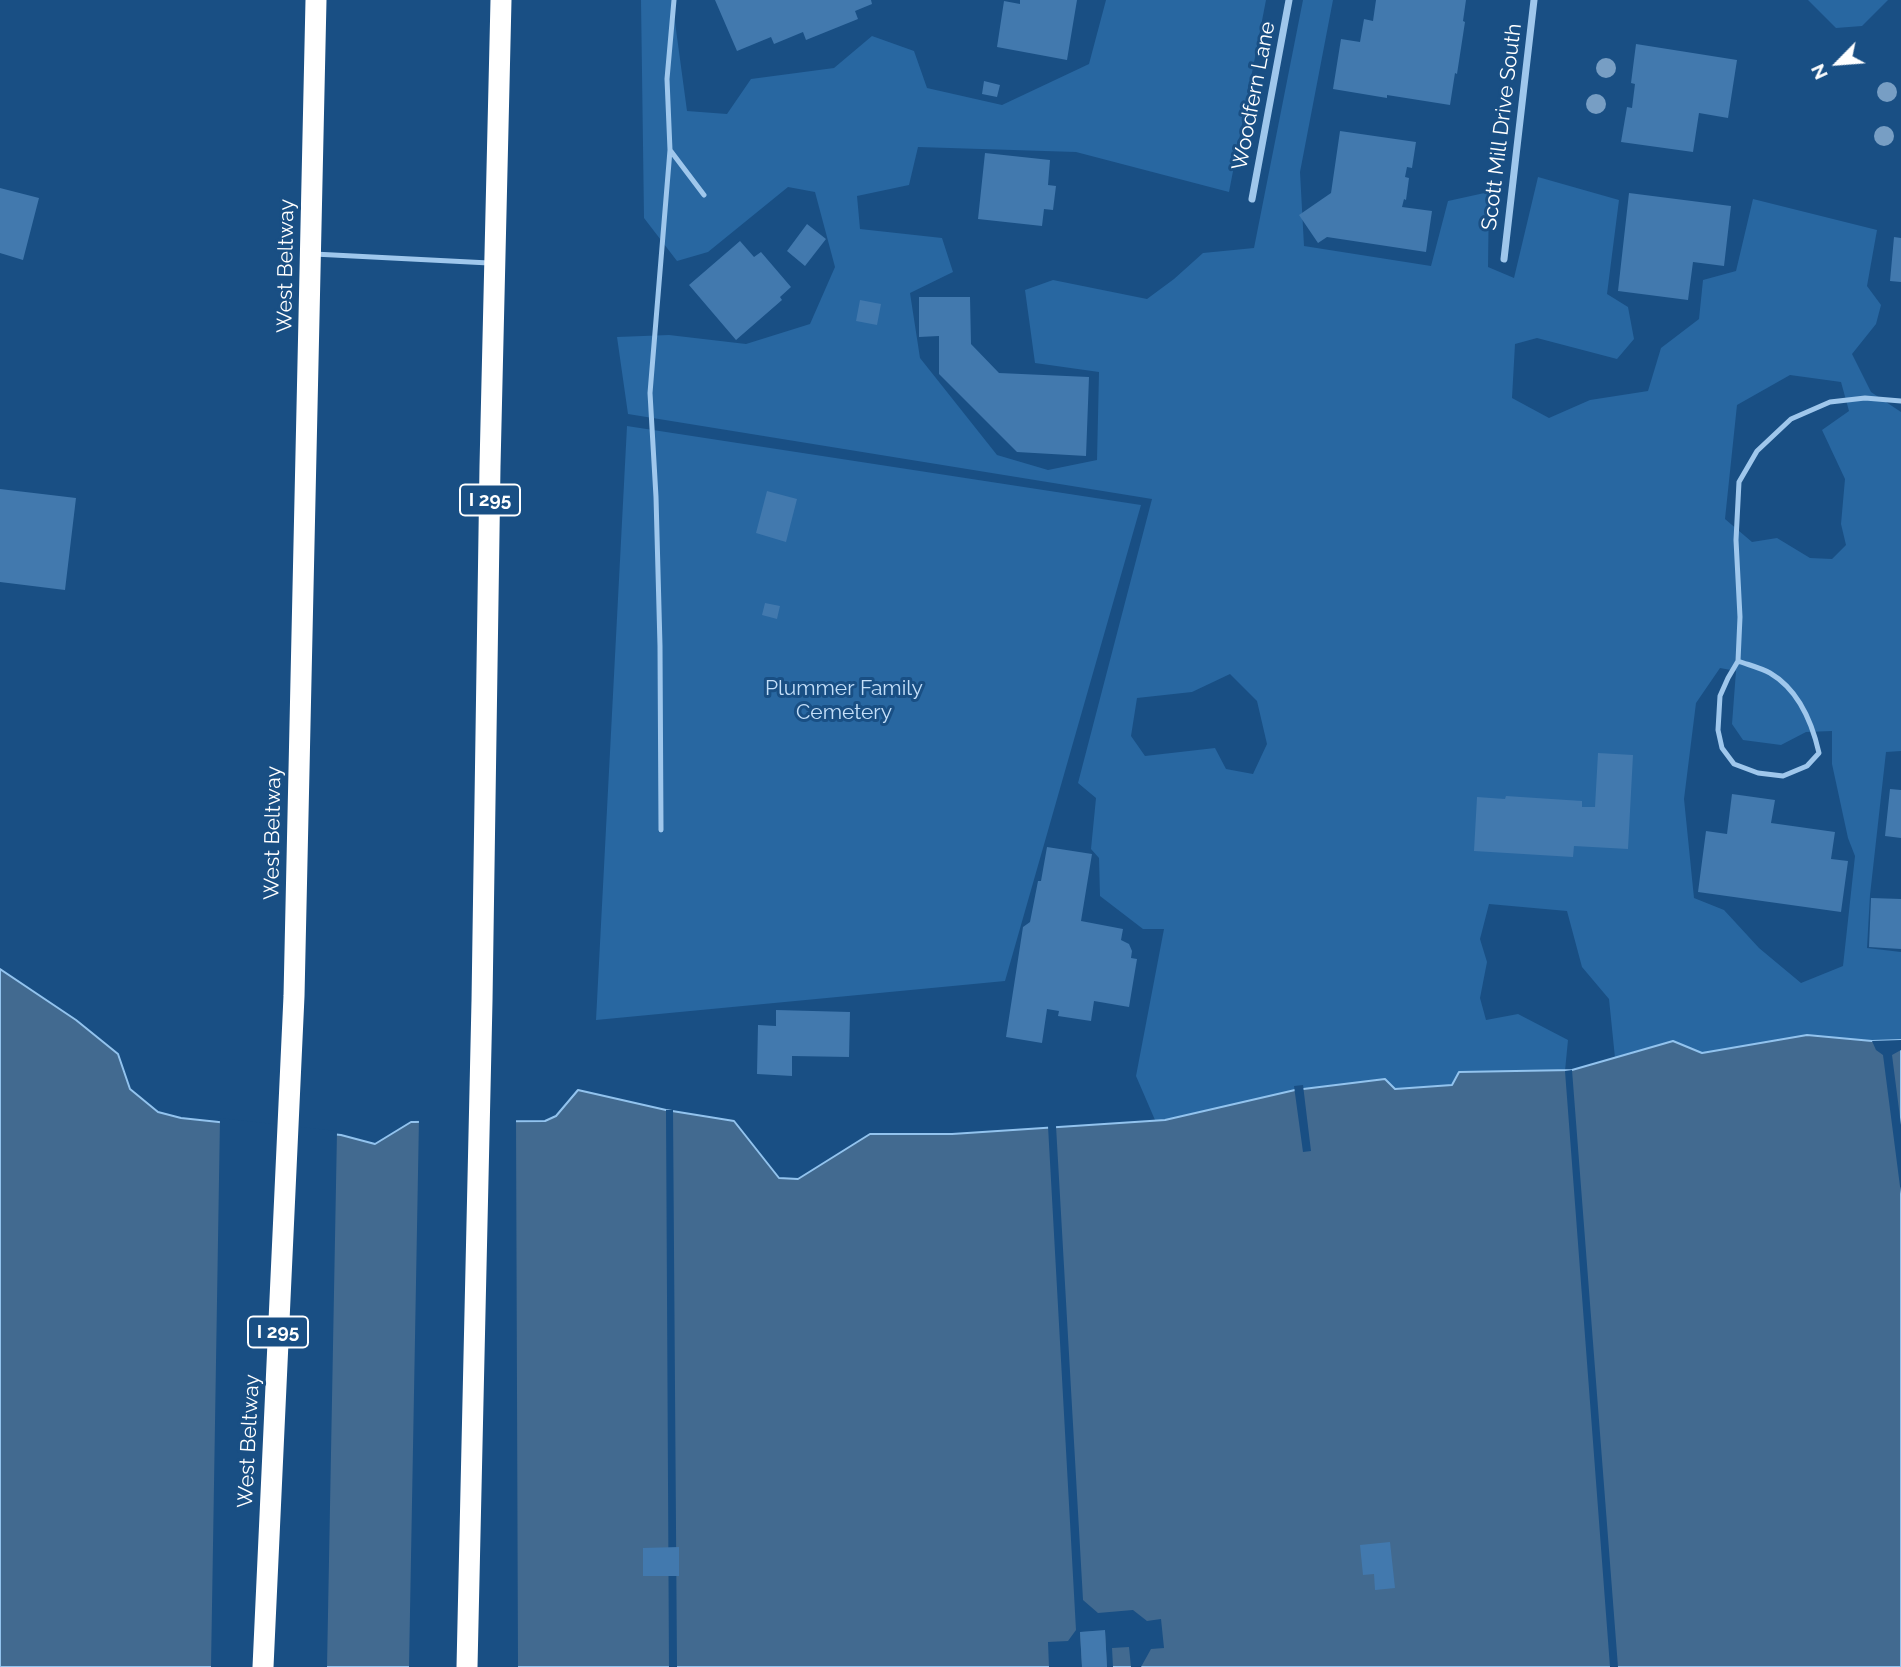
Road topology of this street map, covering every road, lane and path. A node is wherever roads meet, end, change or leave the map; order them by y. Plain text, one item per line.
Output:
1 (316, 0) edge
2 (501, 0) edge
3 (674, 0) edge
4 (1289, 0) edge
5 (1534, 0) edge
6 (670, 150) junction
7 (704, 195) dead end
8 (1252, 199) dead end
9 (311, 254) junction
10 (1504, 259) dead end
11 (496, 263) junction
12 (1901, 401) edge
13 (1738, 661) junction
14 (661, 830) dead end
15 (263, 1667) edge
16 (467, 1667) edge

1 - 9 highway, West Beltway / I 295
2 - 11 highway, I 295
3 - 6 lane
4 - 8 street, Woodfern Lane
5 - 10 street, Scott Mill Drive South
6 - 7 lane
6 - 14 lane
9 - 11 lane
9 - 15 highway, West Beltway / I 295
11 - 16 highway, I 295
12 - 13 lane
13 - 13 lane

